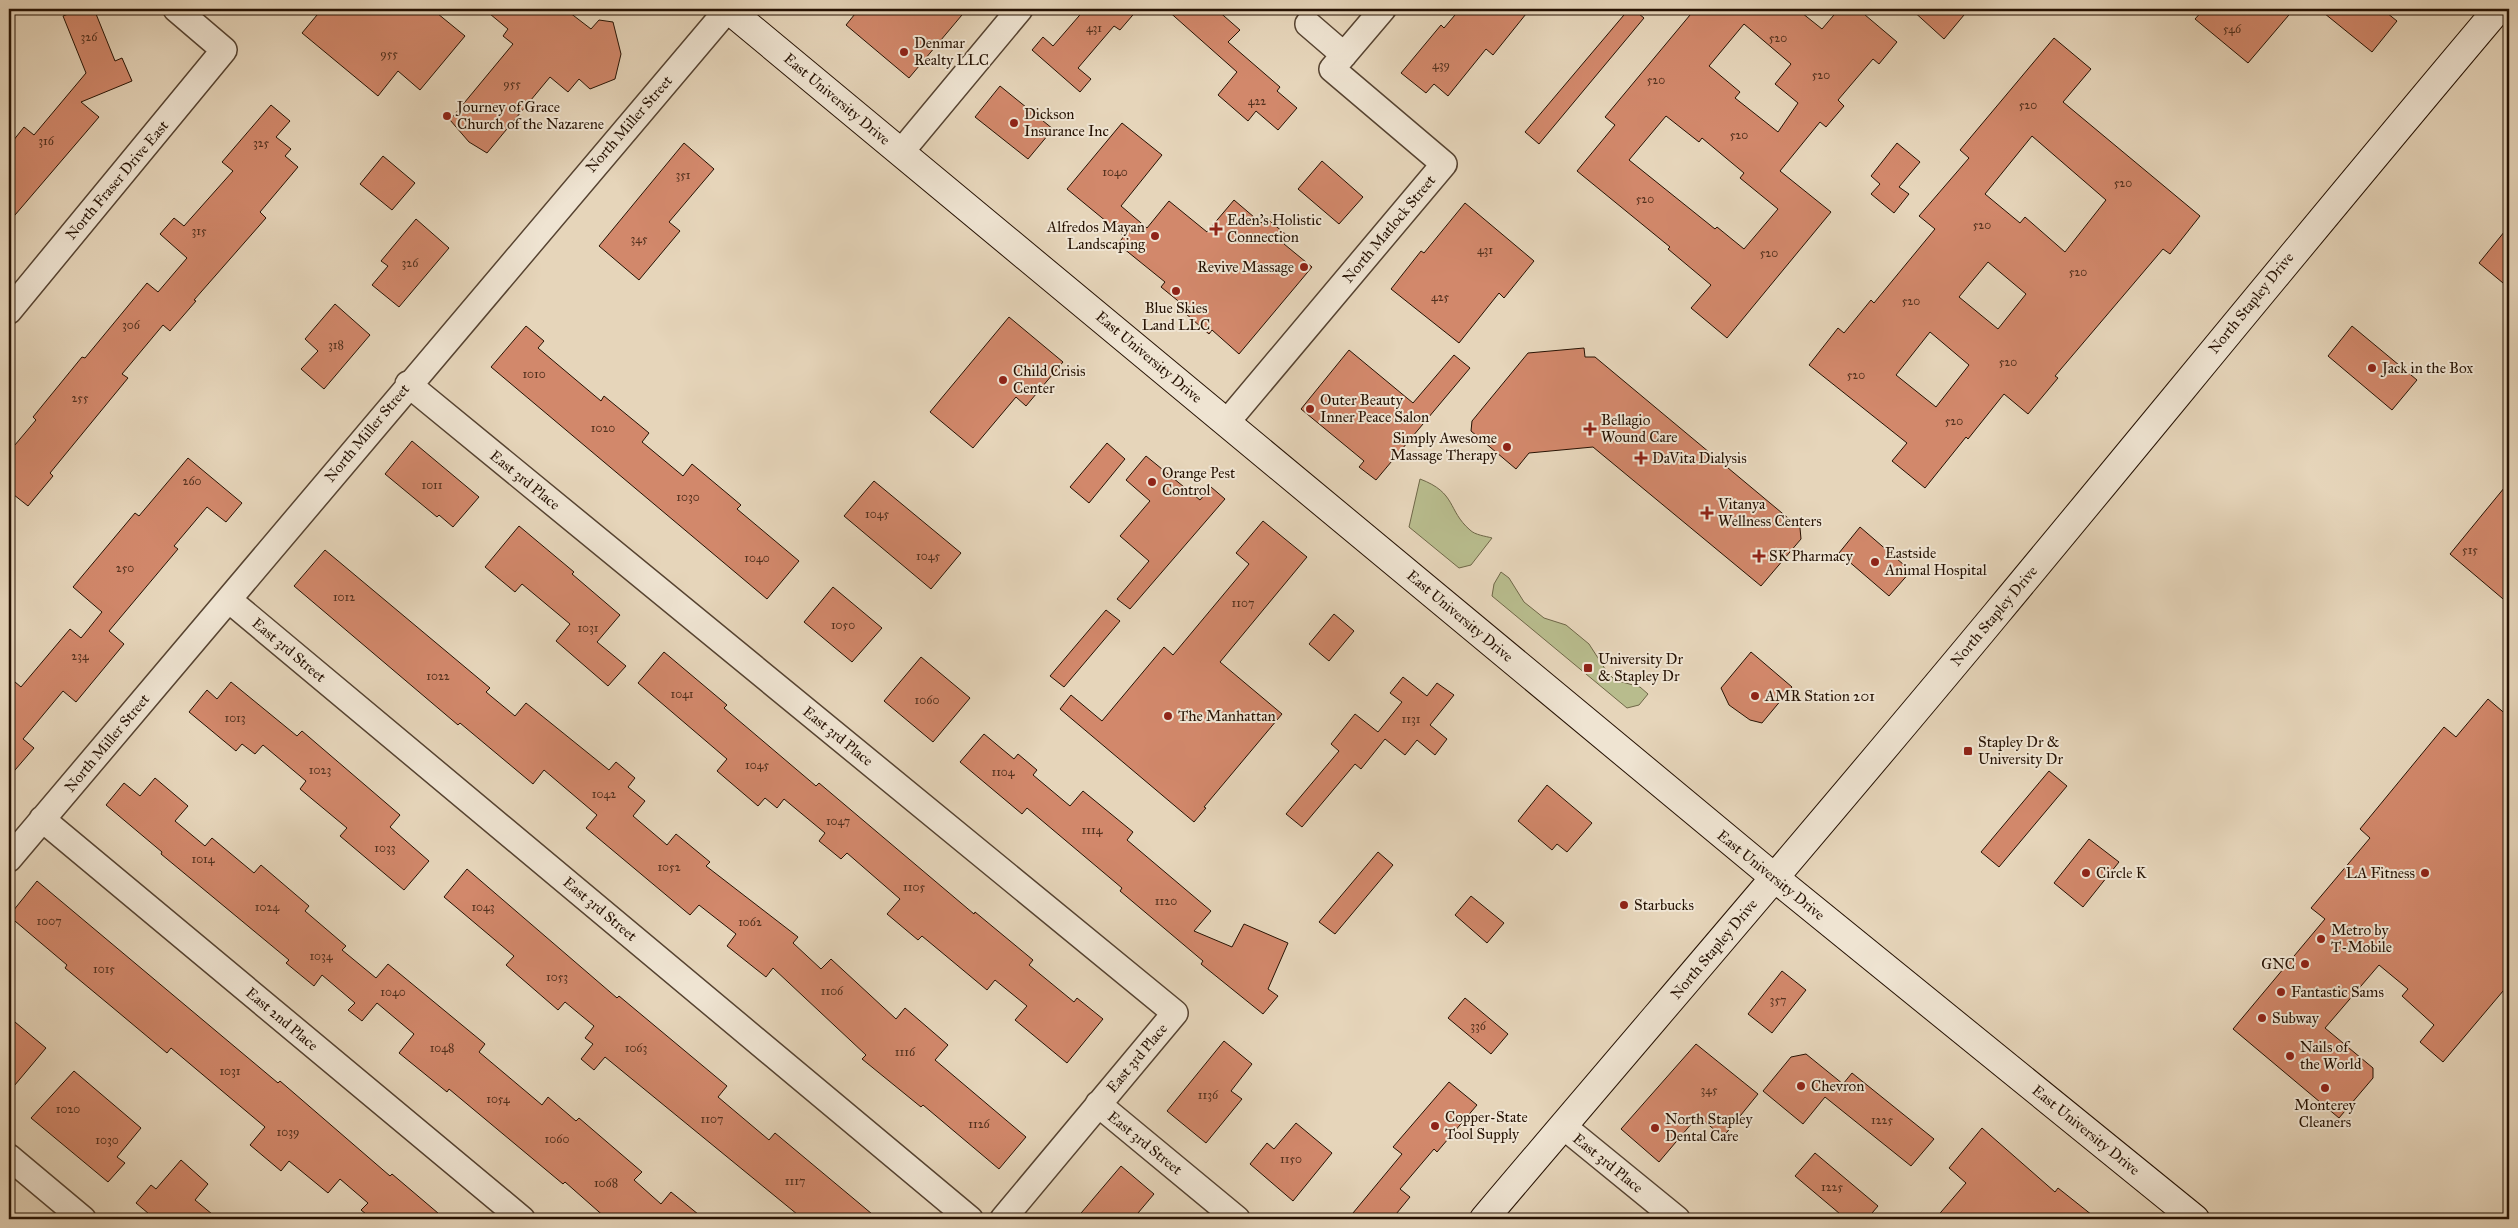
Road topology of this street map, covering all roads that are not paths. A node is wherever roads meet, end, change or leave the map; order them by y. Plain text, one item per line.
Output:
1 (176, 9) edge
2 (728, 9) edge
3 (1020, 9) edge
4 (1383, 9) edge
5 (2498, 9) edge
6 (1308, 24) dead end
7 (1344, 55) junction
8 (900, 152) junction
9 (9, 311) edge
10 (408, 384) junction
11 (1227, 422) junction
12 (229, 600) junction
13 (42, 819) junction
14 (9, 859) edge
15 (1775, 878) junction
16 (1098, 1104) junction
17 (1563, 1126) junction
18 (9, 1156) edge
19 (84, 1219) edge
20 (522, 1219) edge
21 (970, 1219) edge
22 (1003, 1219) edge
23 (1237, 1219) edge
24 (1484, 1219) edge
25 (1676, 1219) edge
26 (2195, 1219) edge

1 - 9 street, North Fraser Drive East
2 - 8 main road, East University Drive
2 - 10 street, North Miller Street
3 - 8 street
4 - 7 street, North Matlock Street
5 - 15 main road, North Stapley Drive
6 - 7 street
7 - 11 street, North Matlock Street
8 - 11 main road, East University Drive
10 - 12 street, North Miller Street
10 - 16 street, East 3rd Place
11 - 15 main road, East University Drive
12 - 13 street, North Miller Street
12 - 21 street, East 3rd Street
13 - 14 street, North Miller Street
13 - 20 street, East 2nd Place
15 - 17 main road, North Stapley Drive
15 - 26 main road, East University Drive
16 - 22 street, East 3rd Street
16 - 23 street, East 3rd Street
17 - 24 main road, North Stapley Drive
17 - 25 street, East 3rd Place
18 - 19 street

